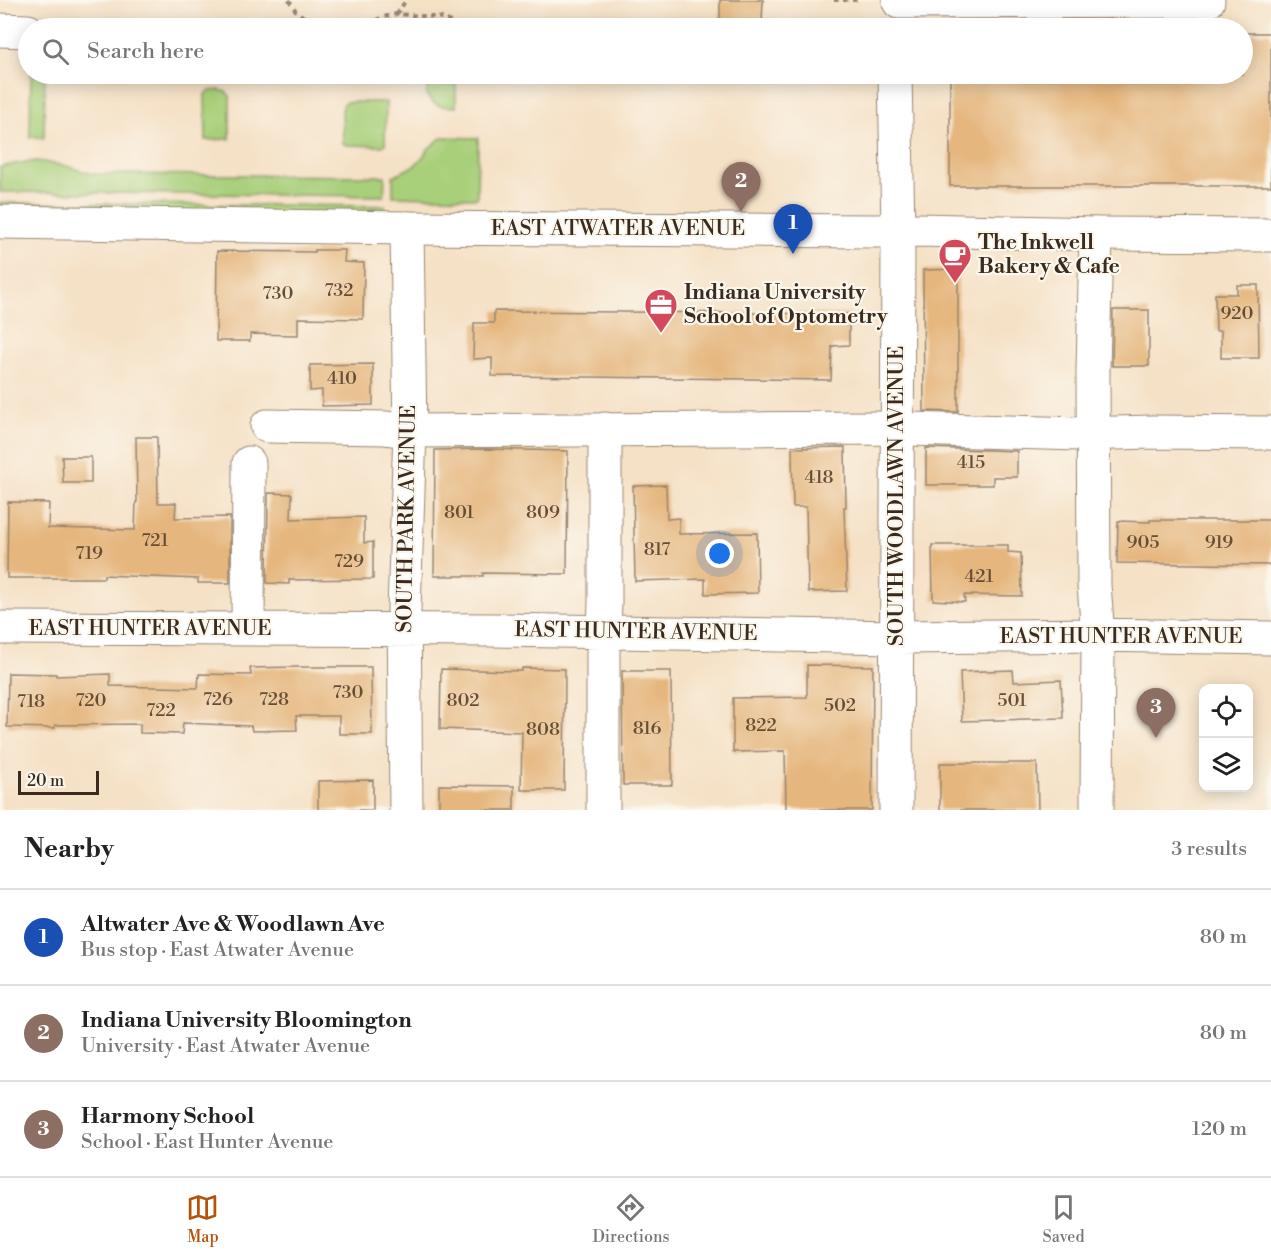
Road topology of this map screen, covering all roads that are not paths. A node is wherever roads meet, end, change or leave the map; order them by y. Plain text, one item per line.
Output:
1 (1094, 1) edge
2 (1208, 1) edge
3 (899, 10) edge
4 (0, 30) edge
5 (18, 31) edge
6 (895, 84) edge
7 (0, 222) edge
8 (407, 228) junction
9 (898, 230) junction
10 (1096, 234) junction
11 (1271, 235) edge
12 (267, 426) dead end
13 (604, 429) junction
14 (897, 429) junction
15 (410, 431) junction
16 (1271, 433) edge
17 (1094, 434) junction
18 (249, 463) dead end
19 (0, 628) edge
20 (248, 629) junction
21 (404, 629) junction
22 (603, 631) junction
23 (1098, 635) junction
24 (897, 637) junction
25 (1271, 638) edge
26 (406, 810) edge
27 (603, 810) edge
28 (896, 810) edge
29 (1097, 810) edge

1 - 2 street
1 - 3 street
4 - 5 street
6 - 9 street, SOUTH WOODLAWN AVENUE
7 - 8 street, EAST ATWATER AVENUE
8 - 9 street, EAST ATWATER AVENUE
8 - 15 street, SOUTH PARK AVENUE
9 - 10 street, EAST ATWATER AVENUE
9 - 14 street, SOUTH WOODLAWN AVENUE
10 - 11 street, EAST ATWATER AVENUE
10 - 17 street
12 - 15 street
13 - 14 street
13 - 15 street
13 - 22 street
14 - 17 street
14 - 24 street, SOUTH WOODLAWN AVENUE
15 - 21 street, SOUTH PARK AVENUE
16 - 17 street
17 - 23 street
18 - 20 street
19 - 20 street, EAST HUNTER AVENUE
20 - 21 street, EAST HUNTER AVENUE
21 - 22 street, EAST HUNTER AVENUE
21 - 26 street, SOUTH PARK AVENUE
22 - 24 street, EAST HUNTER AVENUE
22 - 27 street
23 - 24 street, EAST HUNTER AVENUE
23 - 25 street, EAST HUNTER AVENUE
23 - 29 street
24 - 28 street, SOUTH WOODLAWN AVENUE

